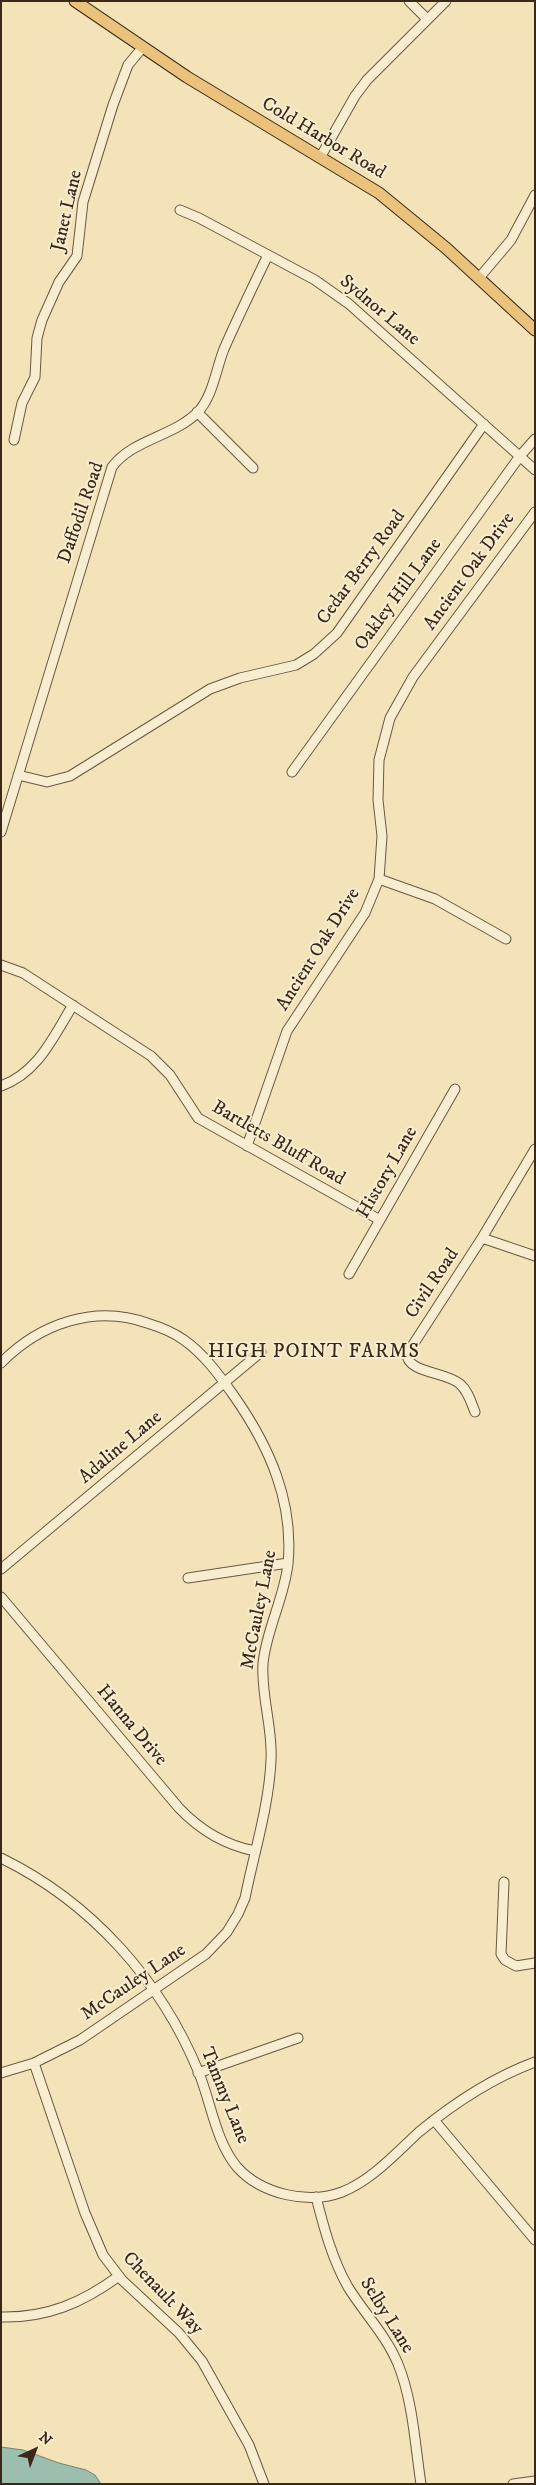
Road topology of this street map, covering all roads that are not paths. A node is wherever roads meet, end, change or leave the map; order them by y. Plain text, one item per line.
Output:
1 (75, 1) edge
2 (409, 1) edge
3 (446, 1) edge
4 (427, 19) junction
5 (143, 47) junction
6 (321, 156) junction
7 (535, 195) edge
8 (180, 210) dead end
9 (268, 255) junction
10 (479, 278) junction
11 (535, 330) edge
12 (197, 412) junction
13 (484, 424) junction
14 (535, 439) edge
15 (14, 440) dead end
16 (520, 456) junction
17 (253, 468) dead end
18 (535, 470) edge
19 (535, 512) edge
20 (292, 772) dead end
21 (18, 775) junction
22 (1, 832) edge
23 (379, 879) junction
24 (506, 939) dead end
25 (1, 965) edge
26 (73, 1005) junction
27 (1, 1086) edge
28 (455, 1089) dead end
29 (247, 1146) junction
30 (535, 1148) edge
31 (380, 1220) junction
32 (482, 1238) junction
33 (535, 1256) edge
34 (349, 1274) dead end
35 (261, 1352) dead end
36 (1, 1363) edge
37 (224, 1382) junction
38 (474, 1412) dead end
39 (288, 1563) junction
40 (1, 1569) edge
41 (188, 1578) dead end
42 (1, 1597) edge
43 (255, 1851) junction
44 (1, 1858) edge
45 (504, 1882) dead end
46 (535, 1963) edge
47 (154, 1990) junction
48 (298, 2038) dead end
49 (535, 2062) edge
50 (34, 2063) junction
51 (1, 2073) edge
52 (198, 2073) junction
53 (434, 2120) junction
54 (316, 2197) junction
55 (535, 2240) edge
56 (119, 2276) junction
57 (1, 2317) edge
58 (535, 2481) edge
59 (264, 2484) edge
60 (421, 2484) edge
61 (513, 2484) edge

1 - 5 main road, Cold Harbor Road
2 - 4 street
3 - 4 street
4 - 6 street
5 - 6 main road, Cold Harbor Road
5 - 15 street, Janet Lane
6 - 10 main road, Cold Harbor Road
7 - 10 street
8 - 9 street, Sydnor Lane
9 - 12 street
9 - 13 street, Sydnor Lane
10 - 11 main road, Cold Harbor Road
12 - 17 street
12 - 21 street, Daffodil Road
13 - 16 street, Sydnor Lane
13 - 21 street, Cedar Berry Road
14 - 16 street, Oakley Hill Lane
16 - 18 street, Sydnor Lane
16 - 20 street, Oakley Hill Lane
19 - 23 street, Ancient Oak Drive
21 - 22 street, Daffodil Road
23 - 24 street
23 - 29 street, Ancient Oak Drive
25 - 26 street, Bartletts Bluff Road
26 - 27 street
26 - 29 street, Bartletts Bluff Road
28 - 31 street, History Lane
29 - 31 street, Bartletts Bluff Road
30 - 32 street, Civil Road
31 - 34 street, History Lane
32 - 33 street
32 - 38 street, Civil Road
35 - 37 street, Adaline Lane
36 - 37 street, McCauley Lane
37 - 39 street, McCauley Lane
37 - 40 street, Adaline Lane
39 - 41 street
39 - 43 street, McCauley Lane
42 - 43 street, Hanna Drive
43 - 47 street, McCauley Lane
44 - 47 street, Tammy Lane
45 - 46 street
47 - 50 street, McCauley Lane
47 - 52 street, Tammy Lane
48 - 52 street
49 - 53 street, Tammy Lane
50 - 51 street, McCauley Lane
50 - 56 street, Chenault Way
52 - 54 street, Tammy Lane
53 - 54 street, Tammy Lane
53 - 55 street
54 - 60 street, Selby Lane
56 - 57 street
56 - 59 street, Chenault Way
58 - 61 street

